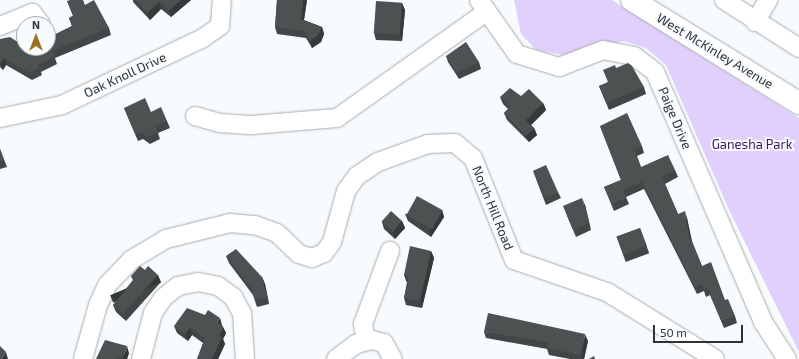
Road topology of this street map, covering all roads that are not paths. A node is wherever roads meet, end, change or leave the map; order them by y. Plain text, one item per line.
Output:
1 (222, 0) edge
2 (632, 0) edge
3 (723, 0) edge
4 (768, 0) edge
5 (482, 6) edge
6 (25, 16) edge
7 (34, 16) edge
8 (16, 20) edge
9 (755, 22) junction
10 (0, 26) edge
11 (799, 48) edge
12 (799, 102) edge
13 (195, 116) dead end
14 (0, 118) edge
15 (390, 252) dead end
16 (366, 341) junction
17 (83, 359) edge
18 (141, 359) edge
19 (245, 359) edge
20 (336, 359) edge
21 (393, 359) edge
22 (715, 359) edge
23 (787, 359) edge

1 - 14 street, Oak Knoll Drive
2 - 12 main road, West McKinley Avenue
3 - 9 street
4 - 9 street
5 - 13 street
5 - 23 street, Paige Drive
6 - 7 street
8 - 10 street
9 - 11 street
15 - 16 street
16 - 20 street
16 - 21 street
17 - 22 street, North Hill Road
18 - 19 street

